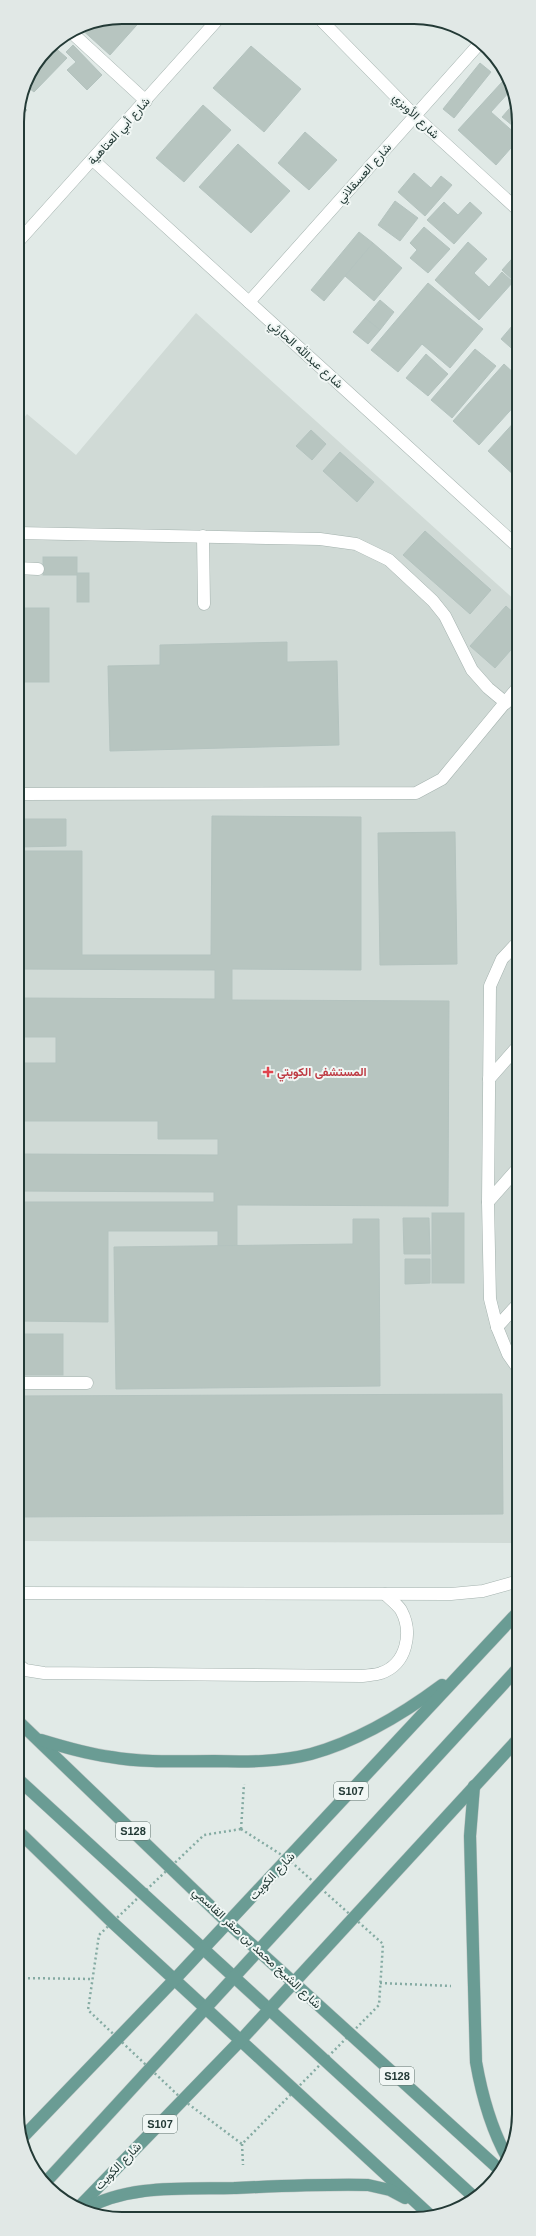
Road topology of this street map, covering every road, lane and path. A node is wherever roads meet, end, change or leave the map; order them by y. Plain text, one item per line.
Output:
1 (214, 24) edge
2 (325, 24) edge
3 (75, 36) edge
4 (477, 47) edge
5 (146, 101) junction
6 (415, 116) junction
7 (93, 160) junction
8 (512, 205) edge
9 (24, 235) edge
10 (249, 302) junction
11 (24, 533) edge
12 (203, 536) junction
13 (512, 542) edge
14 (24, 568) edge
15 (38, 568) dead end
16 (204, 604) dead end
17 (512, 695) edge
18 (506, 703) junction
19 (24, 794) edge
20 (512, 948) edge
21 (512, 1053) edge
22 (488, 1079) junction
23 (512, 1175) edge
24 (488, 1202) junction
25 (512, 1311) edge
26 (497, 1327) junction
27 (512, 1360) edge
28 (24, 1383) edge
29 (87, 1383) dead end
30 (512, 1583) edge
31 (24, 1593) edge
32 (385, 1594) junction
33 (512, 1618) edge
34 (474, 1659) junction
35 (24, 1669) edge
36 (512, 1675) edge
37 (24, 1726) edge
38 (38, 1739) junction
39 (512, 1745) edge
40 (246, 1762) junction
41 (24, 1784) edge
42 (474, 1786) junction
43 (241, 1829) dead end
44 (24, 1837) edge
45 (228, 1923) junction
46 (204, 1948) junction
47 (258, 1950) junction
48 (233, 1976) junction
49 (24, 1978) edge
50 (93, 1979) dead end
51 (175, 1979) junction
52 (293, 1982) junction
53 (380, 1983) dead end
54 (473, 1987) junction
55 (205, 2007) junction
56 (270, 2009) junction
57 (241, 2040) junction
58 (26, 2134) edge
59 (505, 2152) edge
60 (497, 2167) edge
61 (48, 2179) edge
62 (471, 2194) edge
63 (82, 2204) edge
64 (419, 2204) junction
65 (89, 2207) edge
66 (426, 2211) edge

1 - 5 street, شارع أبي العتاهية
2 - 6 street, شارع الأوبزي
3 - 5 street
4 - 6 street, شارع العسقلاني
5 - 7 street, شارع أبي العتاهية
6 - 8 street, شارع الأوبزي
6 - 10 street, شارع العسقلاني
7 - 9 street, شارع أبي العتاهية
7 - 10 street, شارع عبدالله الحارثي
10 - 13 street, شارع عبدالله الحارثي
11 - 12 street
12 - 16 street
12 - 18 street
14 - 15 street
17 - 18 street
18 - 19 street
20 - 22 street
21 - 22 street
22 - 24 street
23 - 24 street
24 - 26 street
25 - 26 street
26 - 27 street
28 - 29 street
30 - 32 street
31 - 32 street
32 - 35 street
33 - 34 main road, شارع الكويت / S107
34 - 40 main road
34 - 45 main road, شارع الكويت / S107
36 - 47 main road
37 - 38 main road, شارع الشيخ محمد بن صقر القاسمي / S128
38 - 40 main road
38 - 45 main road, شارع الشيخ محمد بن صقر القاسمي / S128
39 - 42 main road, شارع الكويت / S107
40 - 43 path
41 - 46 main road
42 - 52 main road, شارع الكويت / S107
42 - 54 main road
44 - 51 main road
45 - 46 main road, شارع الكويت / S107
45 - 47 main road, شارع الشيخ محمد بن صقر القاسمي / S128
46 - 48 main road
46 - 51 main road, شارع الكويت / S107
47 - 48 main road
47 - 52 main road, شارع الشيخ محمد بن صقر القاسمي / S128
48 - 55 main road
48 - 56 main road
49 - 50 path
51 - 55 main road
51 - 58 main road, شارع الكويت / S107
52 - 56 main road, شارع الكويت / S107
52 - 60 main road, شارع الشيخ محمد بن صقر القاسمي / S128
53 - 54 path
54 - 59 main road
55 - 57 main road
55 - 61 main road
56 - 57 main road, شارع الكويت / S107
56 - 62 main road
57 - 63 main road, شارع الكويت / S107
57 - 64 main road
64 - 65 main road
64 - 66 main road

